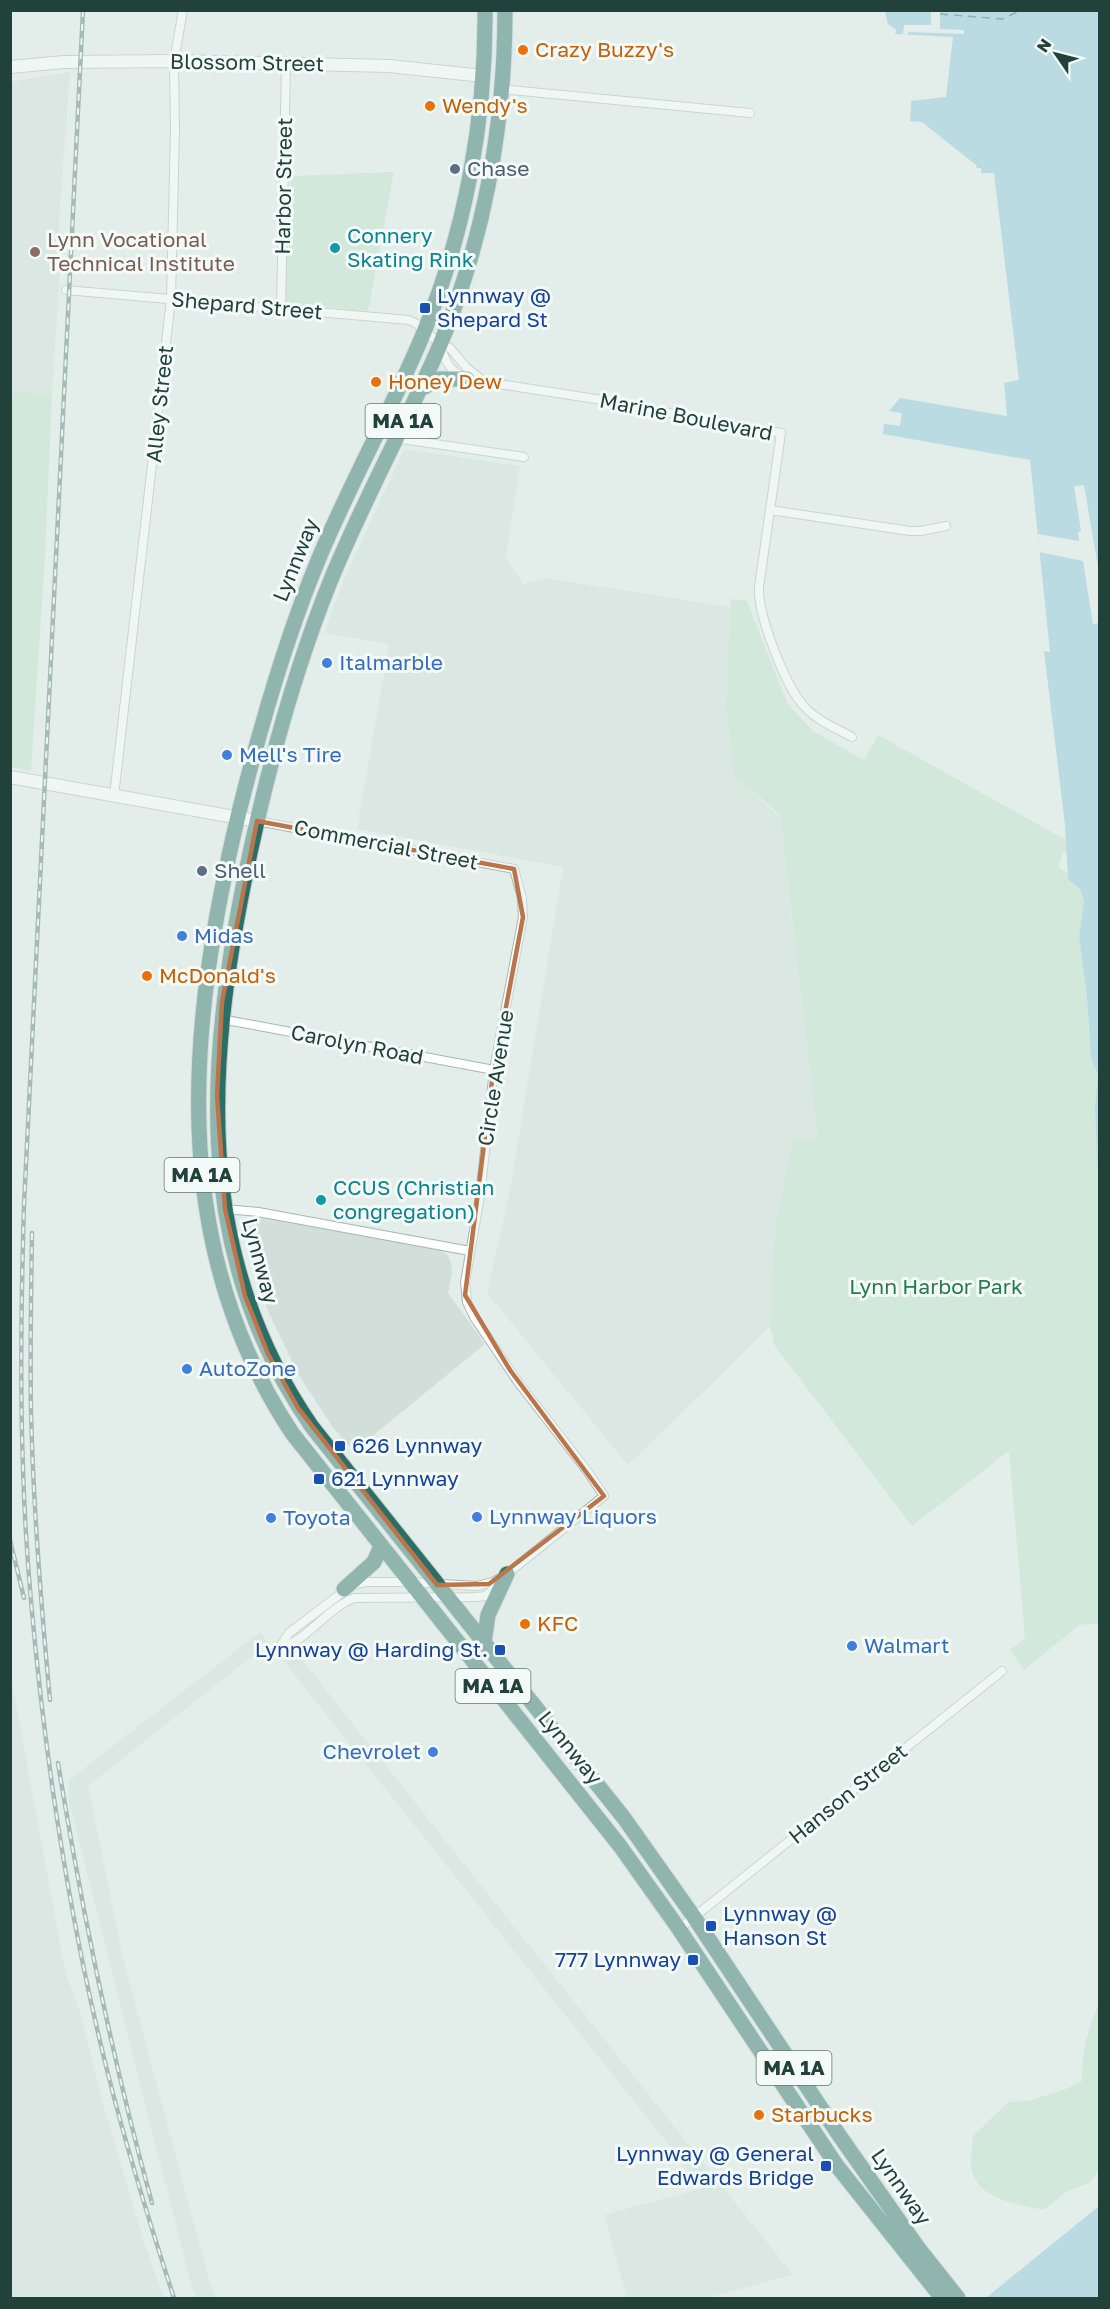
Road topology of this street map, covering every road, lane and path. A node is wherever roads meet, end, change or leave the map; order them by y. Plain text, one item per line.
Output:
1 (183, 10) edge
2 (485, 10) edge
3 (505, 10) edge
4 (174, 61) junction
5 (286, 63) junction
6 (10, 67) edge
7 (483, 76) junction
8 (502, 83) junction
9 (750, 113) dead end
10 (66, 290) dead end
11 (171, 299) junction
12 (281, 309) junction
13 (424, 330) junction
14 (440, 344) junction
15 (467, 379) junction
16 (483, 380) junction
17 (417, 392) junction
18 (395, 438) junction
19 (524, 457) dead end
20 (770, 510) junction
21 (946, 526) dead end
22 (852, 737) dead end
23 (10, 777) edge
24 (114, 796) junction
25 (238, 818) junction
26 (257, 821) junction
27 (514, 869) joint
28 (221, 1019) junction
29 (494, 1070) junction
30 (225, 1209) junction
31 (470, 1251) junction
32 (381, 1546) junction
33 (507, 1574) junction
34 (410, 1582) junction
35 (437, 1585) junction
36 (344, 1589) junction
37 (422, 1598) junction
38 (447, 1598) junction
39 (484, 1643) junction
40 (1002, 1671) dead end
41 (694, 1917) junction
42 (679, 1929) junction
43 (942, 2298) edge
44 (958, 2298) edge

1 - 4 street, Alley Street
2 - 7 highway, Lynnway / MA 1A
3 - 8 highway, Lynnway / MA 1A
4 - 5 street, Blossom Street
4 - 6 street, Blossom Street
4 - 11 street, Alley Street
5 - 7 street, Blossom Street
5 - 12 street, Harbor Street
7 - 8 highway
7 - 13 highway, Lynnway / MA 1A
8 - 9 street
8 - 14 highway, Lynnway / MA 1A
10 - 11 street, Shepard Street
11 - 12 street, Shepard Street
11 - 24 street, Alley Street
12 - 13 street, Shepard Street
13 - 14 street
13 - 25 highway, Lynnway / MA 1A
14 - 15 street
14 - 16 street
14 - 17 highway, Lynnway / MA 1A
15 - 16 street, Marine Boulevard
15 - 17 highway
16 - 20 street, Marine Boulevard
17 - 18 highway, Lynnway / MA 1A
18 - 19 street
18 - 26 highway, Lynnway / MA 1A
20 - 21 street
20 - 22 street
23 - 24 street
24 - 25 street
25 - 26 street
25 - 32 highway, Lynnway / MA 1A
26 - 27 street, Commercial Street
26 - 28 highway, Lynnway / MA 1A
27 - 29 street, Circle Avenue
28 - 29 street, Carolyn Road
28 - 30 highway, Lynnway / MA 1A
29 - 31 street, Circle Avenue
30 - 31 street
30 - 35 highway, Lynnway / MA 1A
31 - 33 street, Circle Avenue
32 - 34 highway, Lynnway / MA 1A
32 - 36 highway
33 - 35 street
33 - 38 street
33 - 39 highway
34 - 35 street
34 - 36 street
34 - 37 highway, Lynnway / MA 1A
35 - 38 highway, Lynnway / MA 1A
36 - 37 street
37 - 38 street
37 - 42 highway, Lynnway / MA 1A
38 - 39 highway, Lynnway / MA 1A
39 - 41 highway, Lynnway / MA 1A
40 - 41 street, Hanson Street
41 - 42 street
41 - 44 highway, Lynnway / MA 1A
42 - 43 highway, Lynnway / MA 1A

